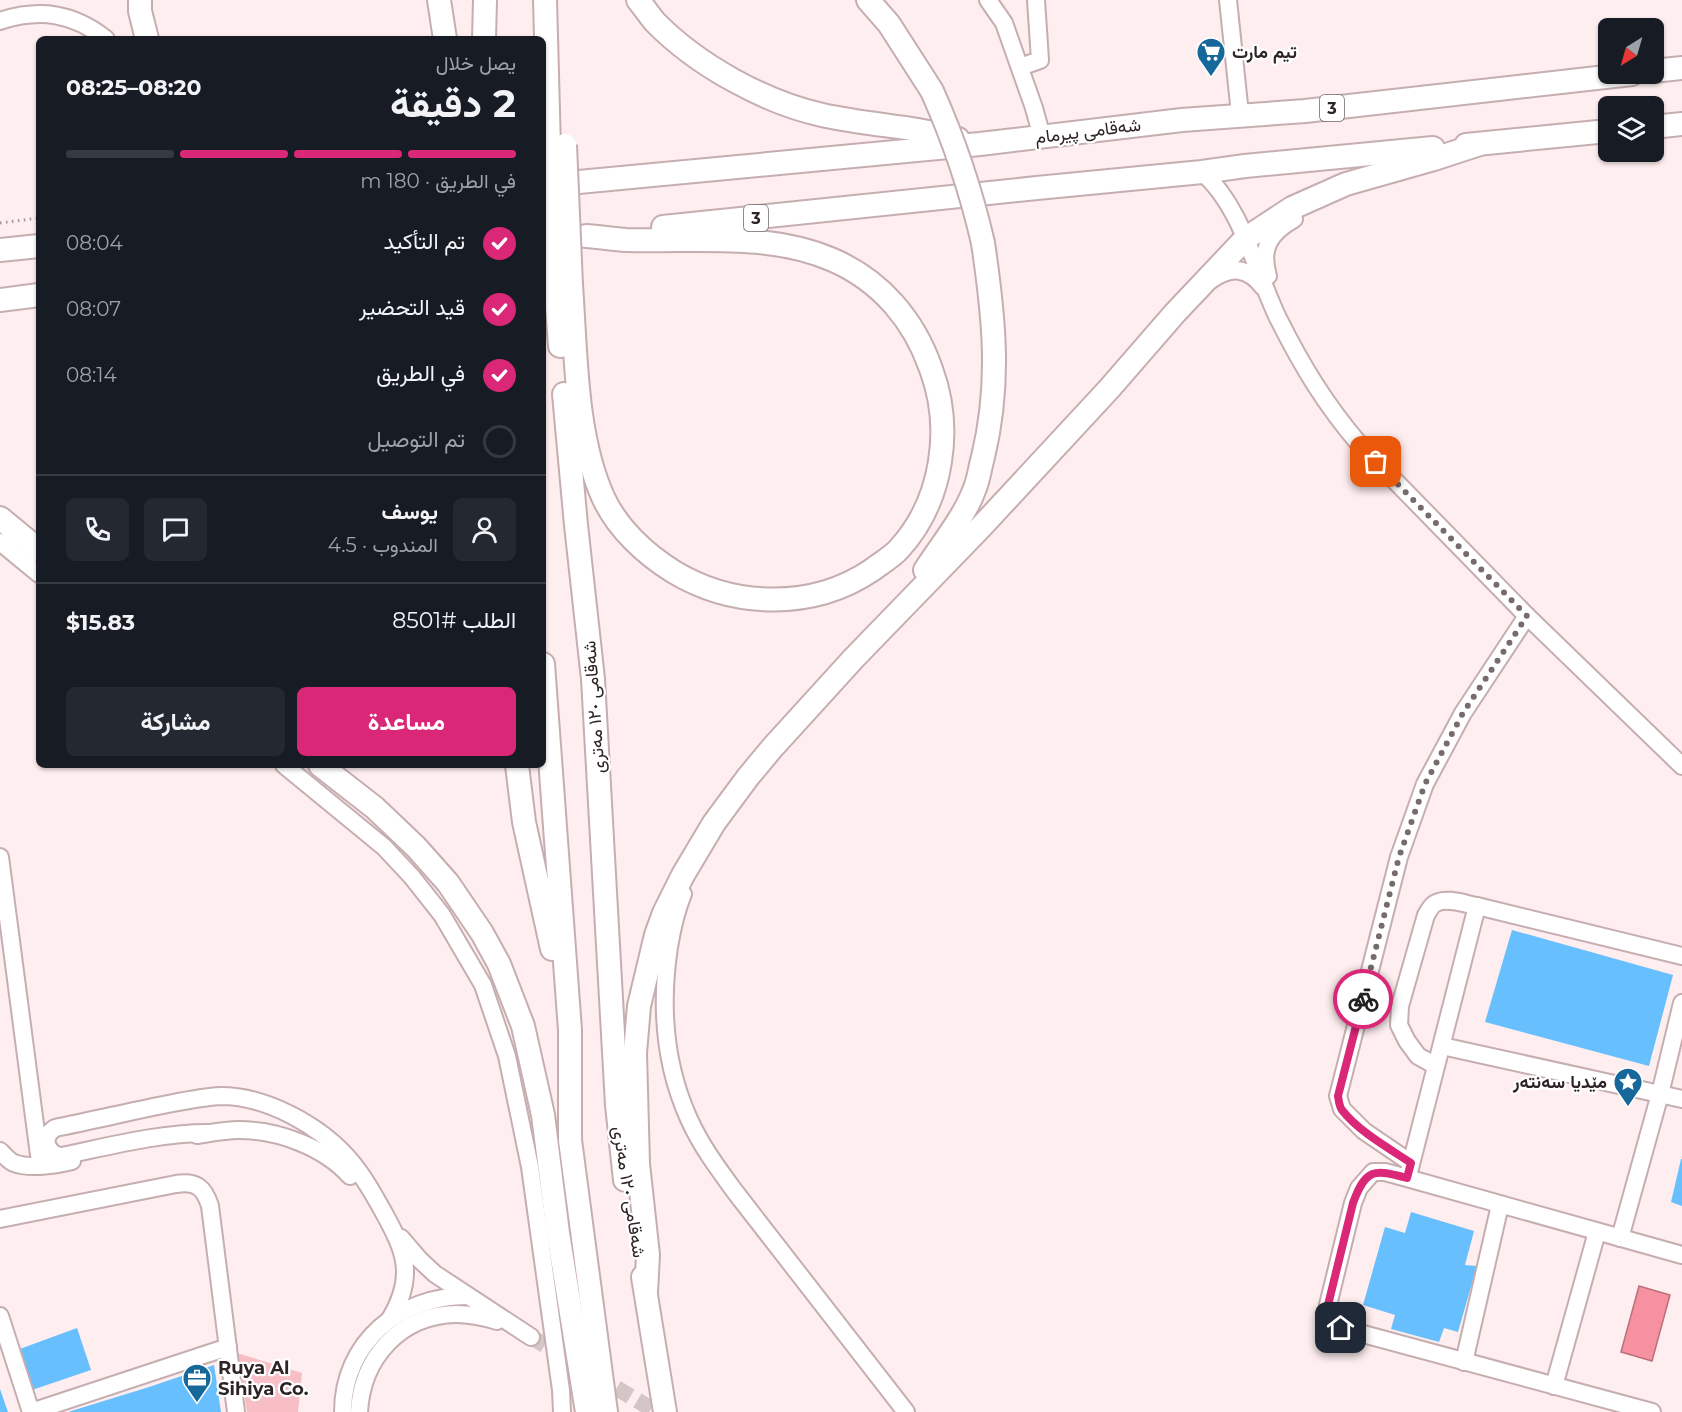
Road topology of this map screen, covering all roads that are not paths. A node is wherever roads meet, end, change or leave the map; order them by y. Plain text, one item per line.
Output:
1 (140, 0) edge
2 (439, 0) edge
3 (452, 0) edge
4 (485, 0) edge
5 (546, 0) edge
6 (638, 0) edge
7 (868, 0) edge
8 (884, 0) edge
9 (988, 0) edge
10 (1036, 0) edge
11 (1228, 0) edge
12 (0, 21) edge
13 (102, 36) edge
14 (146, 36) edge
15 (445, 36) edge
16 (452, 36) edge
17 (484, 36) edge
18 (913, 59) junction
19 (1020, 67) junction
20 (1682, 68) edge
21 (1664, 70) edge
22 (1598, 78) edge
23 (1240, 114) junction
24 (1682, 124) edge
25 (1664, 126) edge
26 (1598, 132) edge
27 (1042, 137) junction
28 (980, 144) junction
29 (1480, 144) junction
30 (1404, 168) junction
31 (1202, 172) junction
32 (546, 185) edge
33 (586, 236) junction
34 (546, 238) edge
35 (1245, 239) junction
36 (563, 284) junction
37 (1196, 291) junction
38 (1268, 293) junction
39 (32, 296) edge
40 (0, 300) edge
41 (1299, 359) junction
42 (0, 518) edge
43 (0, 542) edge
44 (36, 548) edge
45 (36, 571) edge
46 (894, 616) junction
47 (1527, 616) junction
48 (546, 705) edge
49 (1682, 766) edge
50 (288, 768) edge
51 (324, 768) edge
52 (517, 768) edge
53 (714, 823) junction
54 (0, 857) edge
55 (1477, 906) junction
56 (1682, 956) edge
57 (1682, 1003) edge
58 (570, 1030) junction
59 (1442, 1046) junction
60 (1436, 1066) junction
61 (1660, 1094) junction
62 (223, 1096) junction
63 (1682, 1099) edge
64 (31, 1101) junction
65 (208, 1133) junction
66 (0, 1151) edge
67 (41, 1165) junction
68 (1409, 1171) junction
69 (1500, 1205) junction
70 (0, 1219) edge
71 (391, 1226) junction
72 (1597, 1232) junction
73 (1620, 1238) junction
74 (1682, 1255) edge
75 (646, 1292) junction
76 (467, 1296) junction
77 (0, 1316) edge
78 (390, 1319) junction
79 (228, 1347) junction
80 (1464, 1362) junction
81 (1554, 1386) junction
82 (31, 1412) edge
83 (236, 1412) edge
84 (343, 1412) edge
85 (359, 1412) edge
86 (562, 1412) edge
87 (587, 1412) edge
88 (606, 1412) edge
89 (665, 1412) edge
90 (906, 1412) edge
91 (1652, 1412) edge

1 - 14 highway
2 - 15 highway
3 - 16 highway
4 - 17 highway
5 - 36 highway, شەقامی ١٢٠ مەتری, bridge
6 - 28 highway
7 - 18 highway
8 - 18 highway
9 - 19 street
10 - 19 street
11 - 23 street
12 - 13 street
18 - 46 highway, bridge
19 - 27 street
20 - 21 highway
22 - 23 highway, شەقامی پیرمام / 3
23 - 27 highway, شەقامی پیرمام / 3
24 - 25 highway
26 - 29 highway, 3
27 - 28 highway, شەقامی پیرمام / 3
28 - 32 highway, شەقامی پیرمام / 3
29 - 30 highway
29 - 31 highway, 3
30 - 35 highway
30 - 41 street
31 - 33 highway, 3
31 - 35 street
33 - 34 highway, 3
33 - 36 highway
35 - 37 highway
35 - 38 street
36 - 75 highway, شەقامی ١٢٠ مەتری
37 - 38 street
37 - 46 highway
38 - 41 street
39 - 40 highway
41 - 47 street
42 - 44 highway
43 - 45 street
46 - 53 highway
47 - 49 street
47 - 68 street
48 - 58 highway
50 - 86 street
51 - 87 highway
52 - 58 highway
53 - 75 highway
53 - 90 street
54 - 64 street
55 - 56 street
55 - 59 street
55 - 60 street
57 - 61 street
58 - 88 highway
59 - 60 street
59 - 61 street
60 - 68 street
61 - 63 street
61 - 73 street
62 - 64 street
62 - 65 street
62 - 71 street
64 - 67 street
65 - 67 street
65 - 71 street
66 - 67 street
68 - 69 street
68 - 80 street
69 - 72 street
69 - 80 street
70 - 79 street
71 - 76 street
71 - 78 street
72 - 73 street
72 - 81 street
73 - 74 street
75 - 89 highway, شەقامی ١٢٠ مەتری
76 - 78 street
76 - 85 street
77 - 82 street
78 - 84 street
79 - 82 street
79 - 83 street
80 - 81 street
81 - 91 street

